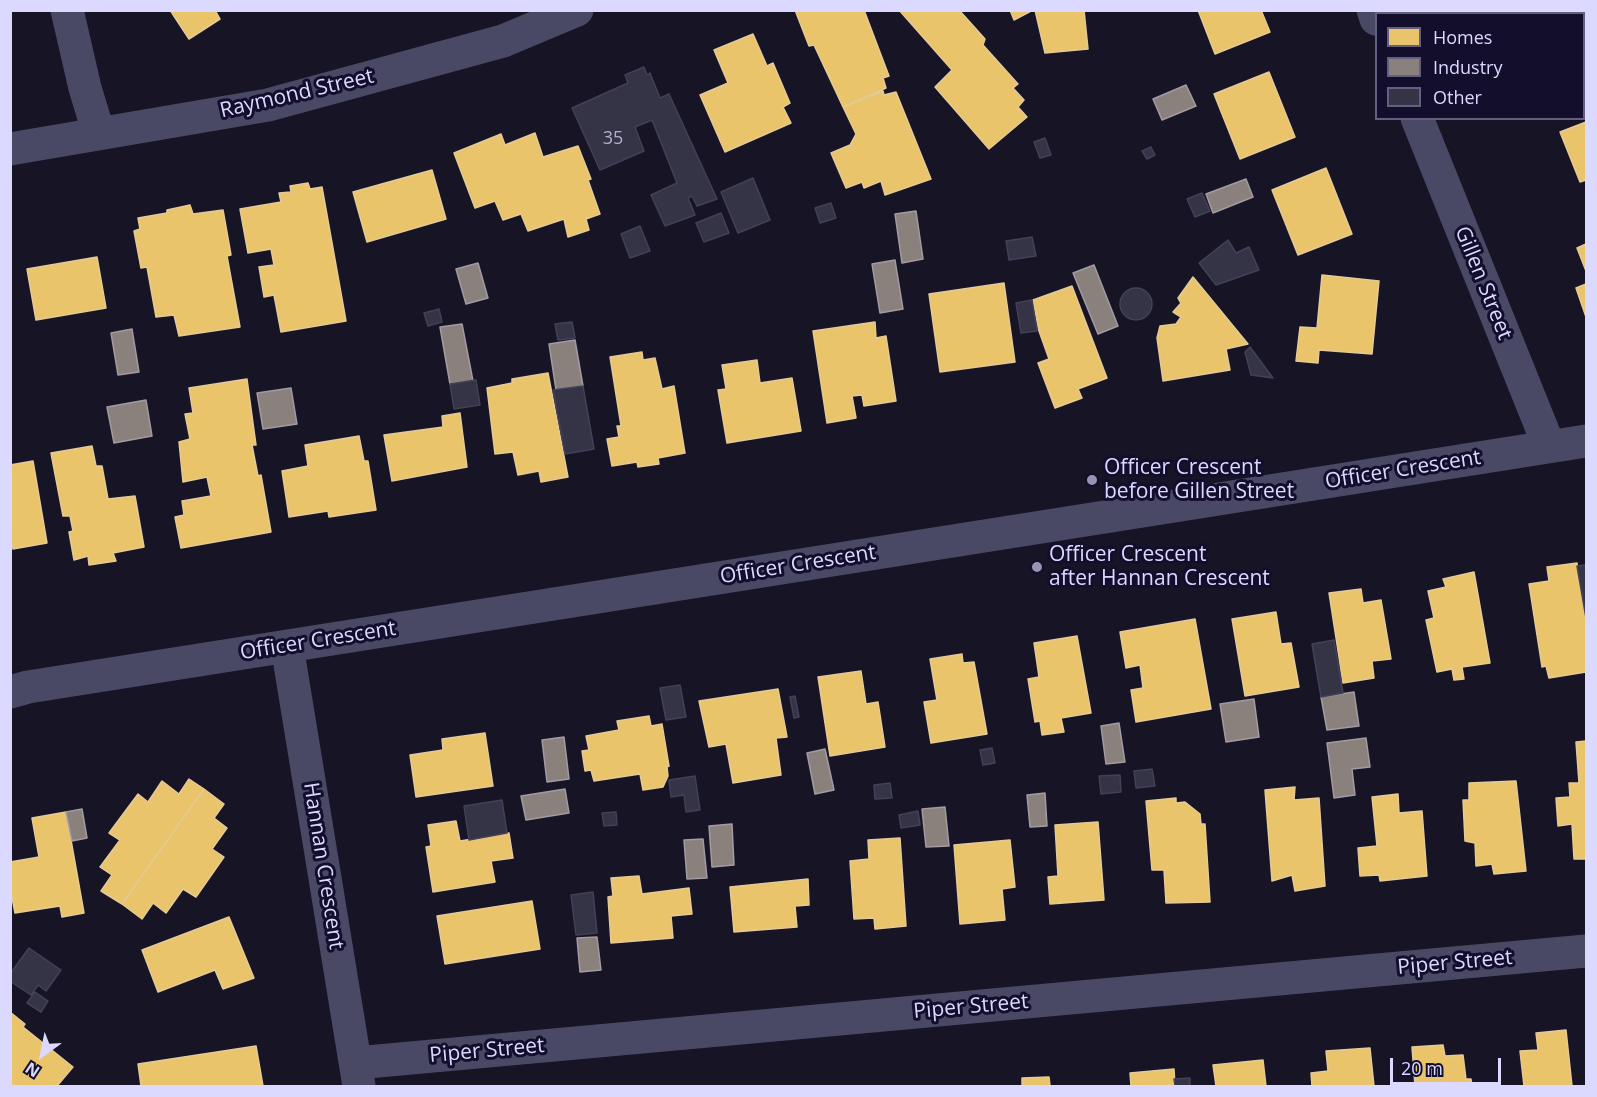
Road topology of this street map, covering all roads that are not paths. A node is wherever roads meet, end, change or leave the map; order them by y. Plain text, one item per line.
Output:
1 (67, 10) edge
2 (577, 10) edge
3 (1418, 120) edge
4 (99, 134) junction
5 (10, 149) edge
6 (1587, 441) edge
7 (1549, 446) junction
8 (287, 646) junction
9 (10, 692) edge
10 (1587, 951) edge
11 (357, 1075) edge

1 - 4 street
2 - 4 street, Raymond Street
3 - 7 street, Gillen Street
4 - 5 street, Raymond Street
6 - 7 street, Officer Crescent
7 - 8 street, Officer Crescent
8 - 9 street, Officer Crescent
8 - 11 street, Hannan Crescent
10 - 11 street, Piper Street

